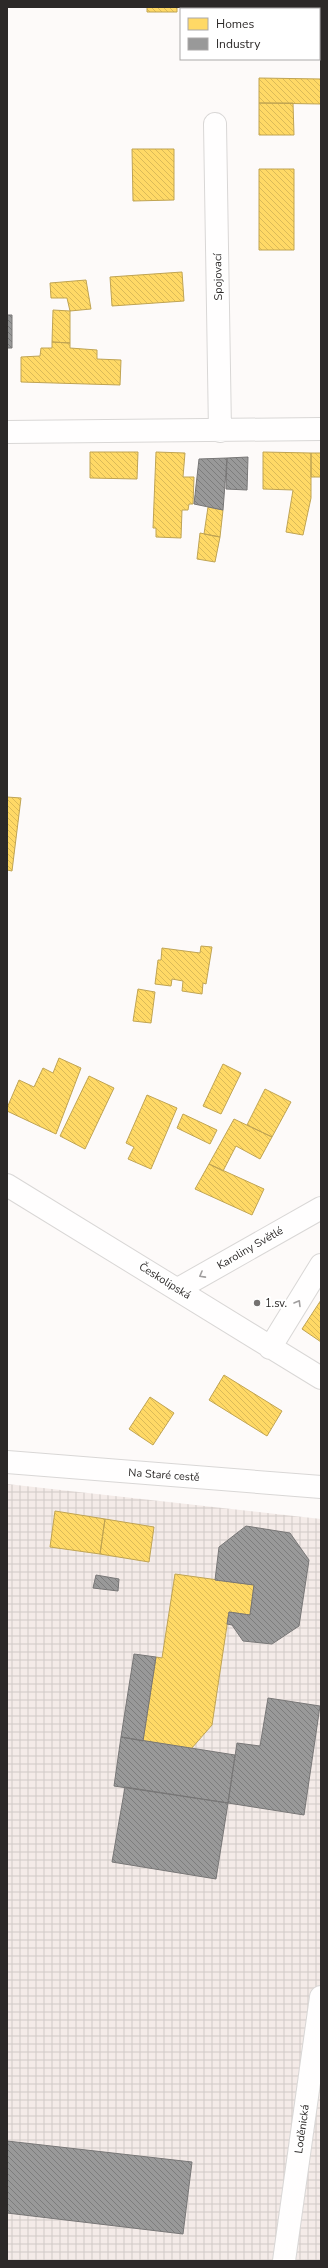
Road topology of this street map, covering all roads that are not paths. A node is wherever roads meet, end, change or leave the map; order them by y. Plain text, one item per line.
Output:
1 (215, 124) dead end
2 (321, 429) edge
3 (220, 431) junction
4 (7, 432) edge
5 (7, 1185) edge
6 (321, 1208) edge
7 (321, 1265) edge
8 (178, 1289) junction
9 (270, 1348) junction
10 (321, 1378) edge
11 (7, 1462) edge
12 (321, 1487) edge
13 (321, 1997) edge
14 (284, 2261) edge

1 - 3 street, Spojovací
2 - 3 street
3 - 4 street
5 - 8 street, Českolipská
6 -> 8 street, Karoliny Světlé
9 -> 7 street
8 - 9 street, Českolipská
9 - 10 street, Českolipská
11 - 12 street, Na Staré cestě
13 - 14 street, Loděnická

